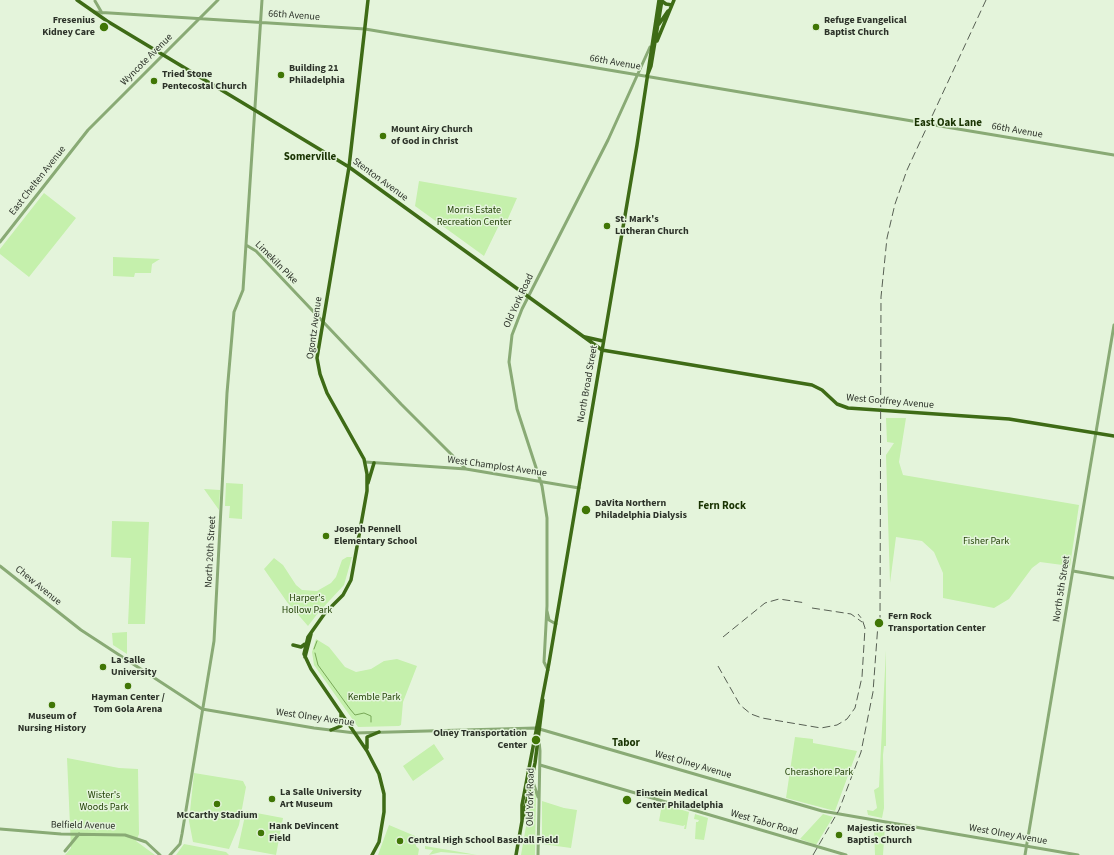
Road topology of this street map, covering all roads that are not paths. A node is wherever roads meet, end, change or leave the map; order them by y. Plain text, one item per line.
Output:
1 (77, 0) edge
2 (218, 0) edge
3 (262, 0) edge
4 (368, 0) edge
5 (661, 0) edge
6 (674, 0) edge
7 (95, 1) edge
8 (672, 5) junction
9 (94, 12) junction
10 (102, 12) junction
11 (110, 13) junction
12 (200, 18) junction
13 (261, 21) junction
14 (110, 22) junction
15 (658, 25) junction
16 (365, 29) junction
17 (654, 30) junction
18 (652, 48) junction
19 (163, 55) junction
20 (637, 75) junction
21 (647, 76) junction
22 (255, 110) junction
23 (88, 130) joint
24 (1114, 155) edge
25 (349, 167) junction
26 (0, 242) edge
27 (246, 245) junction
28 (528, 297) junction
29 (323, 322) junction
30 (1114, 325) edge
31 (580, 336) junction
32 (604, 341) junction
33 (602, 350) junction
34 (1096, 433) junction
35 (1114, 436) edge
36 (365, 462) junction
37 (374, 463) junction
38 (466, 469) junction
39 (540, 481) junction
40 (368, 484) junction
41 (579, 488) junction
42 (0, 566) edge
43 (1073, 571) junction
44 (1114, 578) edge
45 (547, 606) junction
46 (66, 619) joint
47 (556, 624) junction
48 (311, 634) junction
49 (306, 643) junction
50 (293, 645) dead end
51 (305, 658) junction
52 (548, 670) junction
53 (202, 709) junction
54 (341, 713) junction
55 (538, 728) junction
56 (331, 730) junction
57 (355, 732) junction
58 (379, 732) junction
59 (538, 740) junction
60 (367, 751) junction
61 (540, 765) junction
62 (532, 780) junction
63 (539, 799) junction
64 (522, 821) junction
65 (0, 829) edge
66 (79, 834) junction
67 (1026, 846) junction
68 (65, 850) dead end
69 (160, 855) edge
70 (170, 855) edge
71 (372, 855) edge
72 (516, 855) edge
73 (538, 855) edge
74 (846, 855) edge
75 (1025, 855) edge
76 (1078, 855) edge

1 - 9 main road, Stenton Avenue
2 - 12 street, Wyncote Avenue
3 - 13 street, Limekiln Pike
4 - 16 main road, Ogontz Avenue
5 - 8 main road
5 - 15 main road, North Broad Street
5 - 17 main road, North Broad Street
6 - 8 main road, Old York Road
7 - 10 street
8 - 15 main road, Old York Road
8 - 18 main road, Old York Road
9 - 10 street, 66th Avenue
9 - 14 main road, Stenton Avenue
10 - 11 street, 66th Avenue
11 - 12 street, 66th Avenue
11 - 14 street
12 - 13 street, 66th Avenue
12 - 19 street, Wyncote Avenue
13 - 16 street, 66th Avenue
13 - 22 street, Limekiln Pike
14 - 19 main road, Stenton Avenue
15 - 17 main road, Old York Road
15 - 18 main road, North Broad Street
16 - 20 street, 66th Avenue
16 - 25 main road, Ogontz Avenue
17 - 18 main road, North Broad Street
18 - 20 street, Old York Road
18 - 21 main road, North Broad Street
19 - 22 main road, Stenton Avenue
19 - 23 street, Wyncote Avenue
20 - 21 street, 66th Avenue
20 - 28 street, Old York Road
21 - 24 street, 66th Avenue, bridge
21 - 32 main road, North Broad Street
22 - 25 main road, Stenton Avenue
22 - 27 street, Limekiln Pike
23 - 26 street, East Chelten Avenue
25 - 28 main road, Stenton Avenue
25 - 29 main road, Ogontz Avenue
27 - 29 street, Limekiln Pike
27 - 53 street, North 20th Street
28 - 31 main road, Stenton Avenue
28 - 39 street, Old York Road
29 - 36 main road, Ogontz Avenue
29 - 38 street, Limekiln Pike
30 - 34 street, North 5th Street
31 - 32 main road
31 - 33 main road, Stenton Avenue
32 - 33 main road, North Broad Street
33 - 34 main road, West Godfrey Avenue
33 - 41 main road, North Broad Street
34 - 35 main road, West Godfrey Avenue
34 - 43 street, North 5th Street
36 - 37 street, West Champlost Avenue
36 - 40 main road, Ogontz Avenue
37 - 38 street, West Champlost Avenue
37 - 40 main road
38 - 39 street, West Champlost Avenue
39 - 41 street, West Champlost Avenue
39 - 45 street, Old York Road
40 - 48 main road, Ogontz Avenue
41 - 47 main road, North Broad Street
42 - 46 street, Chew Avenue
43 - 44 street
43 - 67 street, North 5th Street
45 - 47 street, Old York Road
45 - 52 street, Old York Road
46 - 53 street, West Olney Avenue
47 - 52 main road, North Broad Street
48 - 49 main road, Ogontz Avenue
48 - 51 main road, Ogontz Avenue
49 - 50 main road
49 - 51 main road, Ogontz Avenue
51 - 54 main road
52 - 55 main road, North Broad Street
53 - 56 street, West Olney Avenue
53 - 70 street, North 20th Street
54 - 56 main road
54 - 57 main road
55 - 58 street, West Olney Avenue
55 - 59 main road, North Broad Street
55 - 64 main road, North Broad Street
55 - 67 street, West Olney Avenue
56 - 57 street, West Olney Avenue
57 - 58 street, West Olney Avenue
57 - 60 main road
58 - 60 main road
59 - 61 street, Old York Road
59 - 62 main road, North Broad Street
60 - 71 main road
61 - 63 street, Old York Road
61 - 74 street, West Tabor Road
62 - 63 street
62 - 64 main road, North Broad Street
63 - 73 street, Old York Road
64 - 72 main road, North Broad Street
65 - 66 street, Belfield Avenue
66 - 68 street
66 - 69 street, Belfield Avenue
67 - 75 street, North 5th Street
67 - 76 street, West Olney Avenue

